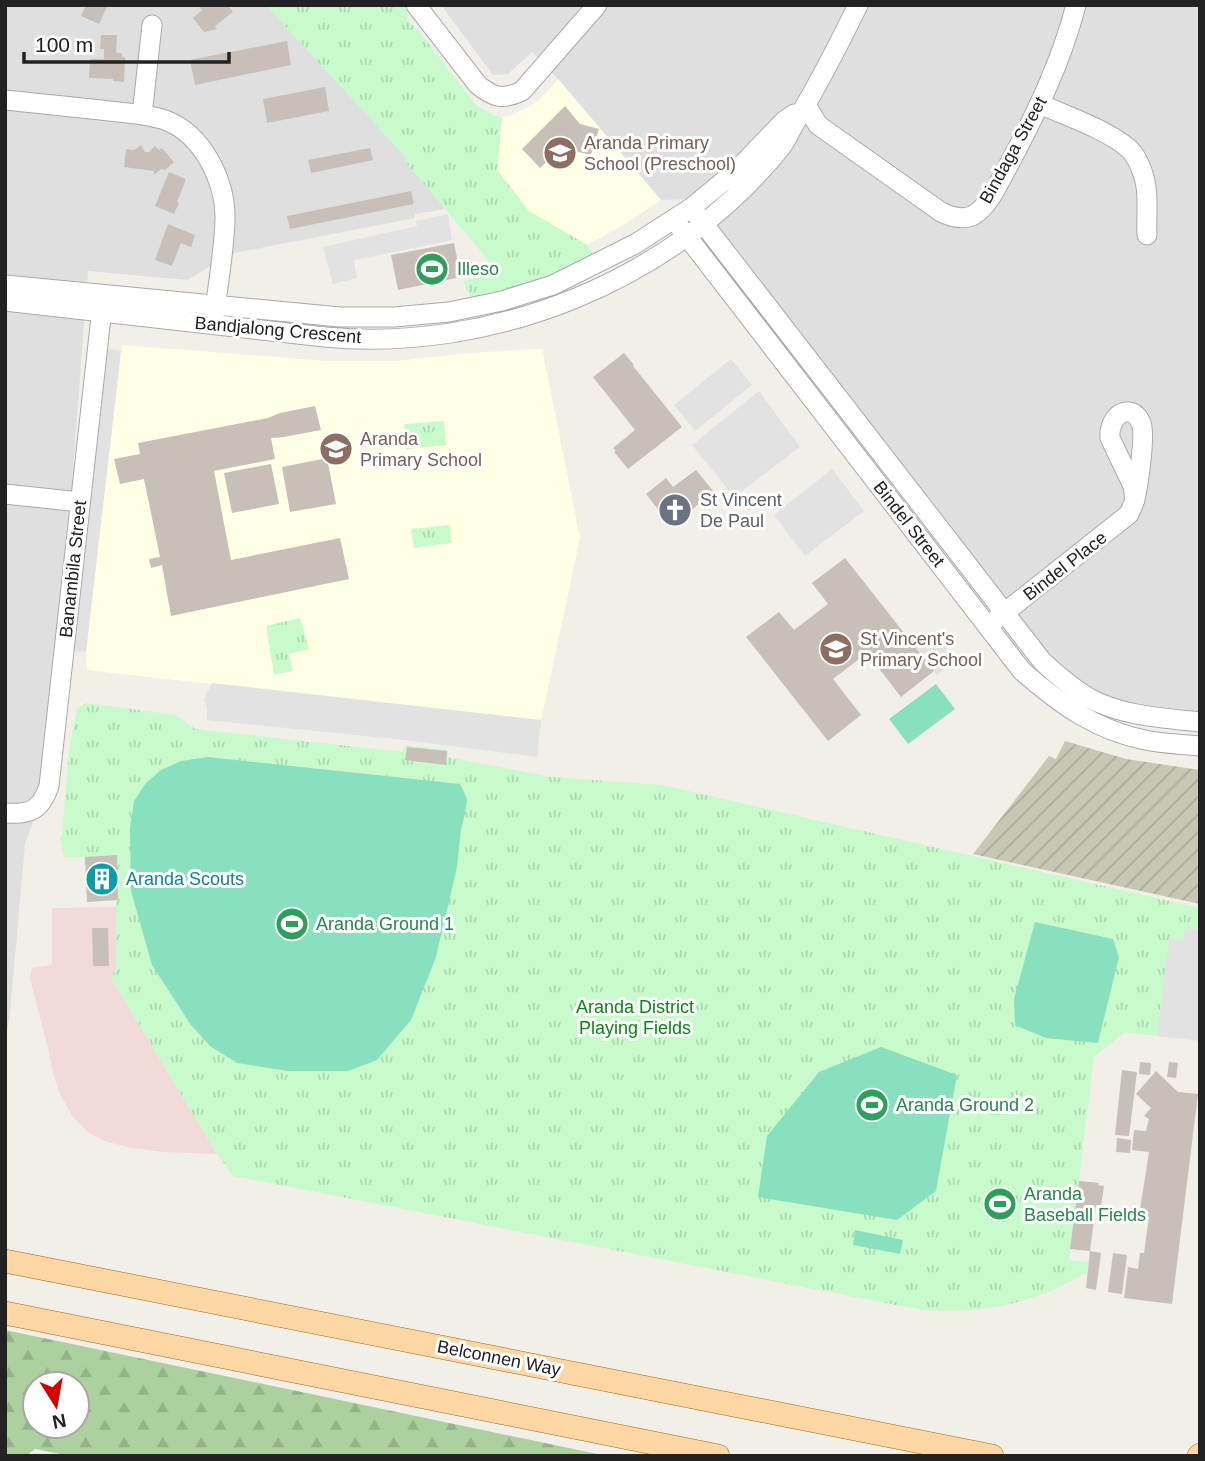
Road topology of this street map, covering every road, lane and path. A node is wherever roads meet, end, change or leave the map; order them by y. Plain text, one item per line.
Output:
1 (416, 5) edge
2 (597, 5) edge
3 (858, 5) edge
4 (1076, 5) edge
5 (152, 24) dead end
6 (5, 100) edge
7 (1040, 104) junction
8 (806, 105) junction
9 (142, 115) junction
10 (697, 215) junction
11 (674, 219) junction
12 (1147, 235) dead end
13 (687, 236) junction
14 (5, 285) edge
15 (5, 301) edge
16 (102, 303) junction
17 (214, 315) junction
18 (796, 343) junction
19 (781, 358) junction
20 (911, 493) junction
21 (5, 494) edge
22 (1135, 500) dead end
23 (80, 502) junction
24 (894, 505) junction
25 (1004, 613) junction
26 (987, 626) junction
27 (1085, 695) junction
28 (1076, 713) junction
29 (1200, 722) edge
30 (1200, 746) edge
31 (5, 813) edge
32 (5, 1261) edge
33 (5, 1313) edge
34 (718, 1456) edge
35 (992, 1456) edge

1 - 2 street
3 - 8 street, Bandjalong Crescent
4 - 7 street, Bindaga Street
5 - 9 street
6 - 9 street
7 - 8 street, Bindaga Street
7 - 12 street
8 - 10 street, Bandjalong Crescent
9 - 17 street
10 - 11 street, Bandjalong Crescent
10 - 13 street, Bandjalong Crescent
10 - 18 street, Bindel Street
11 - 13 street, Bindel Street
11 - 17 street, Bandjalong Crescent
13 - 17 street, Bandjalong Crescent
13 - 19 street, Bindel Street
14 - 16 street, Bandjalong Crescent
15 - 16 street, Bandjalong Crescent
16 - 17 street, Bandjalong Crescent
16 - 23 street, Banambila Street
18 - 19 street
18 - 20 street, Bindel Street
19 - 24 street, Bindel Street
20 - 24 street
20 - 25 street, Bindel Street
21 - 23 street
22 - 25 street, Bindel Place
23 - 31 street, Banambila Street
24 - 26 street, Bindel Street
25 - 26 street, Bindel Place
25 - 27 street, Bindel Street
26 - 28 street, Bindel Street
27 - 28 street
27 - 29 street, Bindel Street
28 - 30 street, Bindel Street
32 - 35 main road, Belconnen Way
33 - 34 main road

